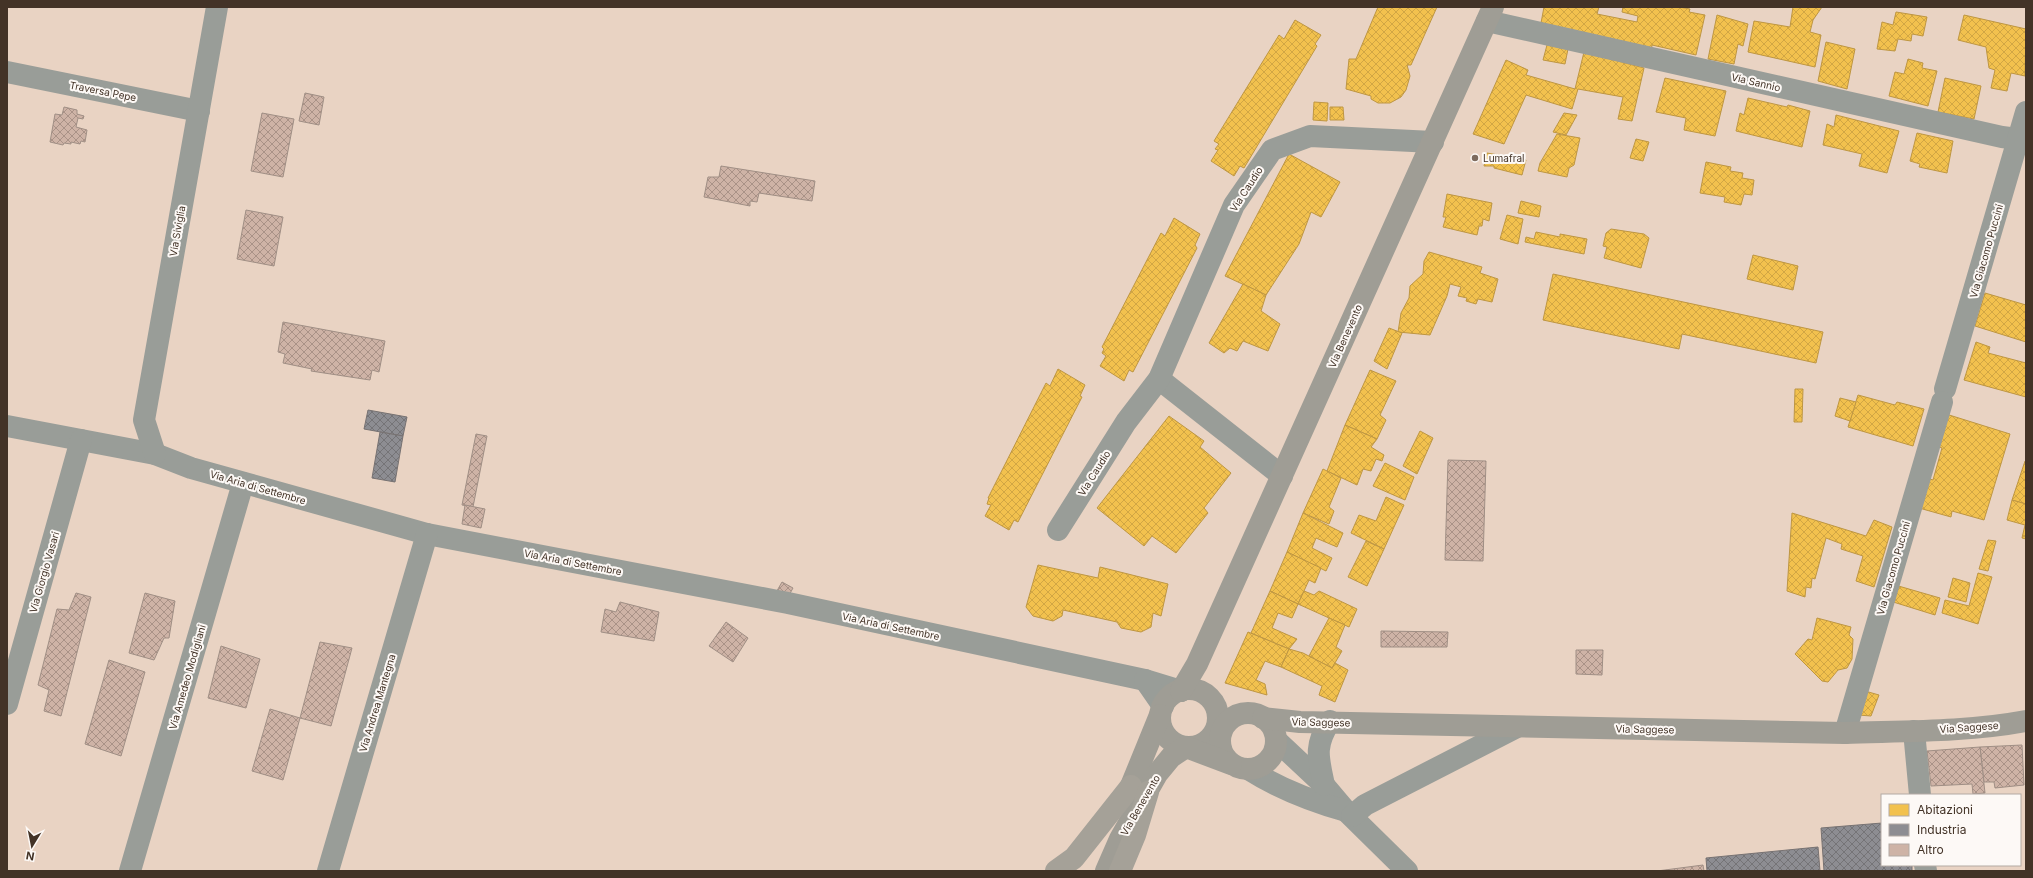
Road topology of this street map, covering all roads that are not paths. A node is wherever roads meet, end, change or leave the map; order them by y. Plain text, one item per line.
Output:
1 (217, 7) edge
2 (1490, 14) edge
3 (7, 72) edge
4 (199, 111) junction
5 (2026, 112) edge
6 (2022, 139) edge
7 (1432, 142) junction
8 (1160, 379) junction
9 (7, 426) edge
10 (81, 440) junction
11 (154, 454) junction
12 (1282, 476) junction
13 (243, 483) junction
14 (1058, 530) dead end
15 (428, 534) junction
16 (1198, 664) junction
17 (1145, 680) junction
18 (1181, 691) junction
19 (1204, 693) junction
20 (7, 704) edge
21 (1162, 710) junction
22 (1258, 716) junction
23 (1330, 721) junction
24 (2026, 721) edge
25 (1517, 726) junction
26 (1914, 731) junction
27 (1845, 733) junction
28 (1276, 740) junction
29 (1186, 747) junction
30 (1240, 766) junction
31 (1324, 785) junction
32 (1140, 789) junction
33 (1920, 794) edge
34 (1349, 814) junction
35 (130, 871) edge
36 (328, 871) edge
37 (1056, 871) edge
38 (1106, 871) edge
39 (1120, 871) edge
40 (1407, 871) edge

1 - 4 street, Via Siviglia
2 - 6 street, Via Sannio
2 - 7 main road, Via Benevento
3 - 4 street, Traversa Pepe
4 - 11 street, Via Siviglia
5 - 6 street, Via Giacomo Puccini
6 - 27 street, Via Giacomo Puccini
7 - 8 street, Via Caudio
7 - 12 main road, Via Benevento
8 - 12 street
8 - 14 street, Via Caudio
9 - 10 street, Via Aria di Settembre
10 - 11 street, Via Aria di Settembre
10 - 20 street, Via Giorgio Vasari
11 - 13 street, Via Aria di Settembre
12 - 16 main road, Via Benevento
13 - 15 street, Via Aria di Settembre
13 - 35 street, Via Amedeo Modigliani
15 - 17 street, Via Aria di Settembre
15 - 36 street, Via Andrea Mantegna
16 - 18 main road, Via Benevento
16 - 19 main road
17 - 18 street, Via Aria di Settembre
17 - 21 street
18 - 19 main road
18 - 21 main road
19 - 22 main road
19 - 29 main road
21 - 29 main road
21 - 32 main road, Via Benevento
22 - 23 main road, Via Saggese
22 - 28 main road
22 - 30 main road
23 - 25 main road, Via Saggese
23 - 28 main road
23 - 31 street
24 - 26 main road, Via Saggese
25 - 27 main road, Via Saggese
25 - 34 street
26 - 27 main road, Via Saggese
26 - 33 street
28 - 30 main road
28 - 31 street
29 - 30 main road
29 - 32 main road, Via Benevento
30 - 34 street
31 - 34 street
32 - 37 highway
32 - 38 main road, Via Benevento
32 - 39 highway
34 - 40 street

